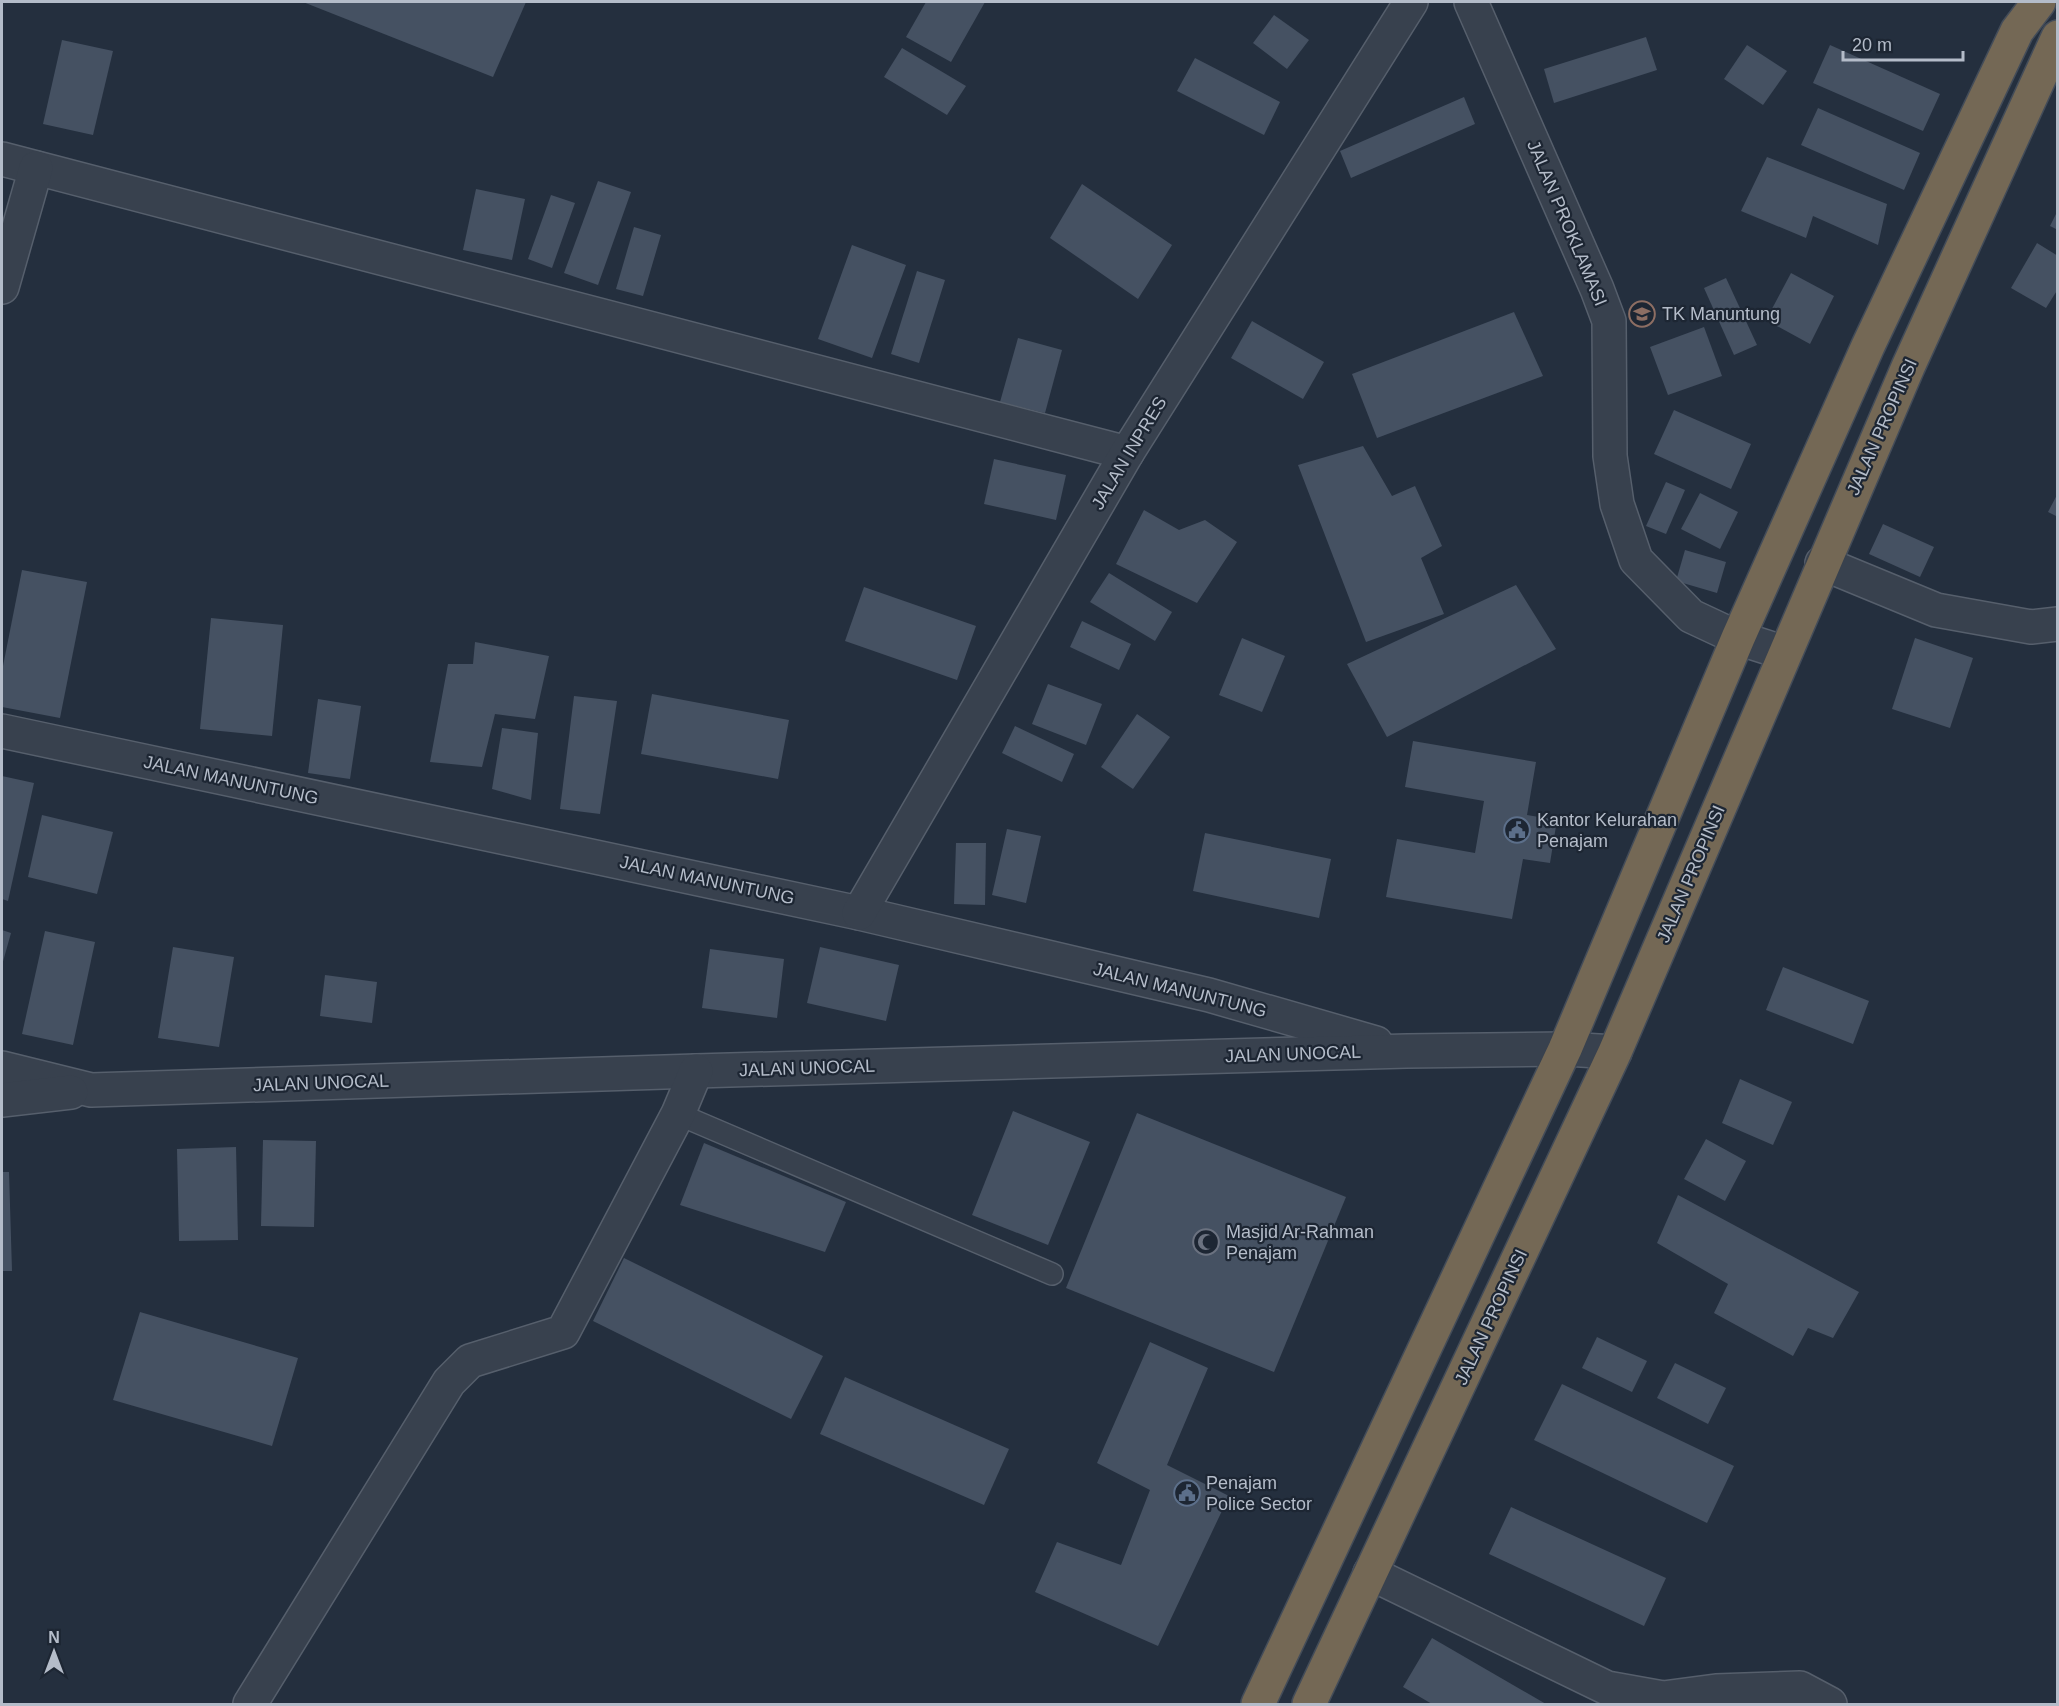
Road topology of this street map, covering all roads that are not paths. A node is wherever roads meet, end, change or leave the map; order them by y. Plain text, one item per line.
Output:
1 (1411, 2) edge
2 (1471, 2) edge
3 (2039, 2) edge
4 (2058, 37) edge
5 (2, 159) edge
6 (36, 168) junction
7 (2, 287) edge
8 (1127, 453) junction
9 (1822, 563) junction
10 (2058, 624) edge
11 (1738, 638) junction
12 (1785, 653) junction
13 (2, 732) edge
14 (860, 913) junction
15 (1564, 1049) junction
16 (1407, 1051) junction
17 (1615, 1052) junction
18 (2, 1068) edge
19 (696, 1071) junction
20 (91, 1090) junction
21 (2, 1100) edge
22 (678, 1114) junction
23 (1052, 1274) dead end
24 (1370, 1573) junction
25 (1276, 1663) junction
26 (1313, 1695) edge
27 (250, 1704) edge
28 (1258, 1704) edge
29 (1830, 1704) edge

1 - 8 street, JALAN INPRES
2 - 11 street, JALAN PROKLAMASI
3 - 11 highway
4 - 9 highway, JALAN PROPINSI
5 - 6 street
6 - 7 street
6 - 8 street
8 - 14 street, JALAN INPRES
9 - 10 street
9 - 12 highway, JALAN PROPINSI
11 - 12 street, JALAN PROKLAMASI
11 - 15 highway
12 - 17 highway, JALAN PROPINSI
13 - 14 street, JALAN MANUNTUNG
14 - 16 street, JALAN MANUNTUNG
15 - 16 street, JALAN UNOCAL
15 - 17 street, JALAN UNOCAL
15 - 25 highway
16 - 19 street, JALAN UNOCAL
17 - 24 highway, JALAN PROPINSI
18 - 20 street, JALAN UNOCAL
19 - 20 street, JALAN UNOCAL
19 - 22 street
20 - 21 street
22 - 23 lane
22 - 27 street
24 - 26 highway, JALAN PROPINSI
24 - 29 street
25 - 26 highway
25 - 28 highway

